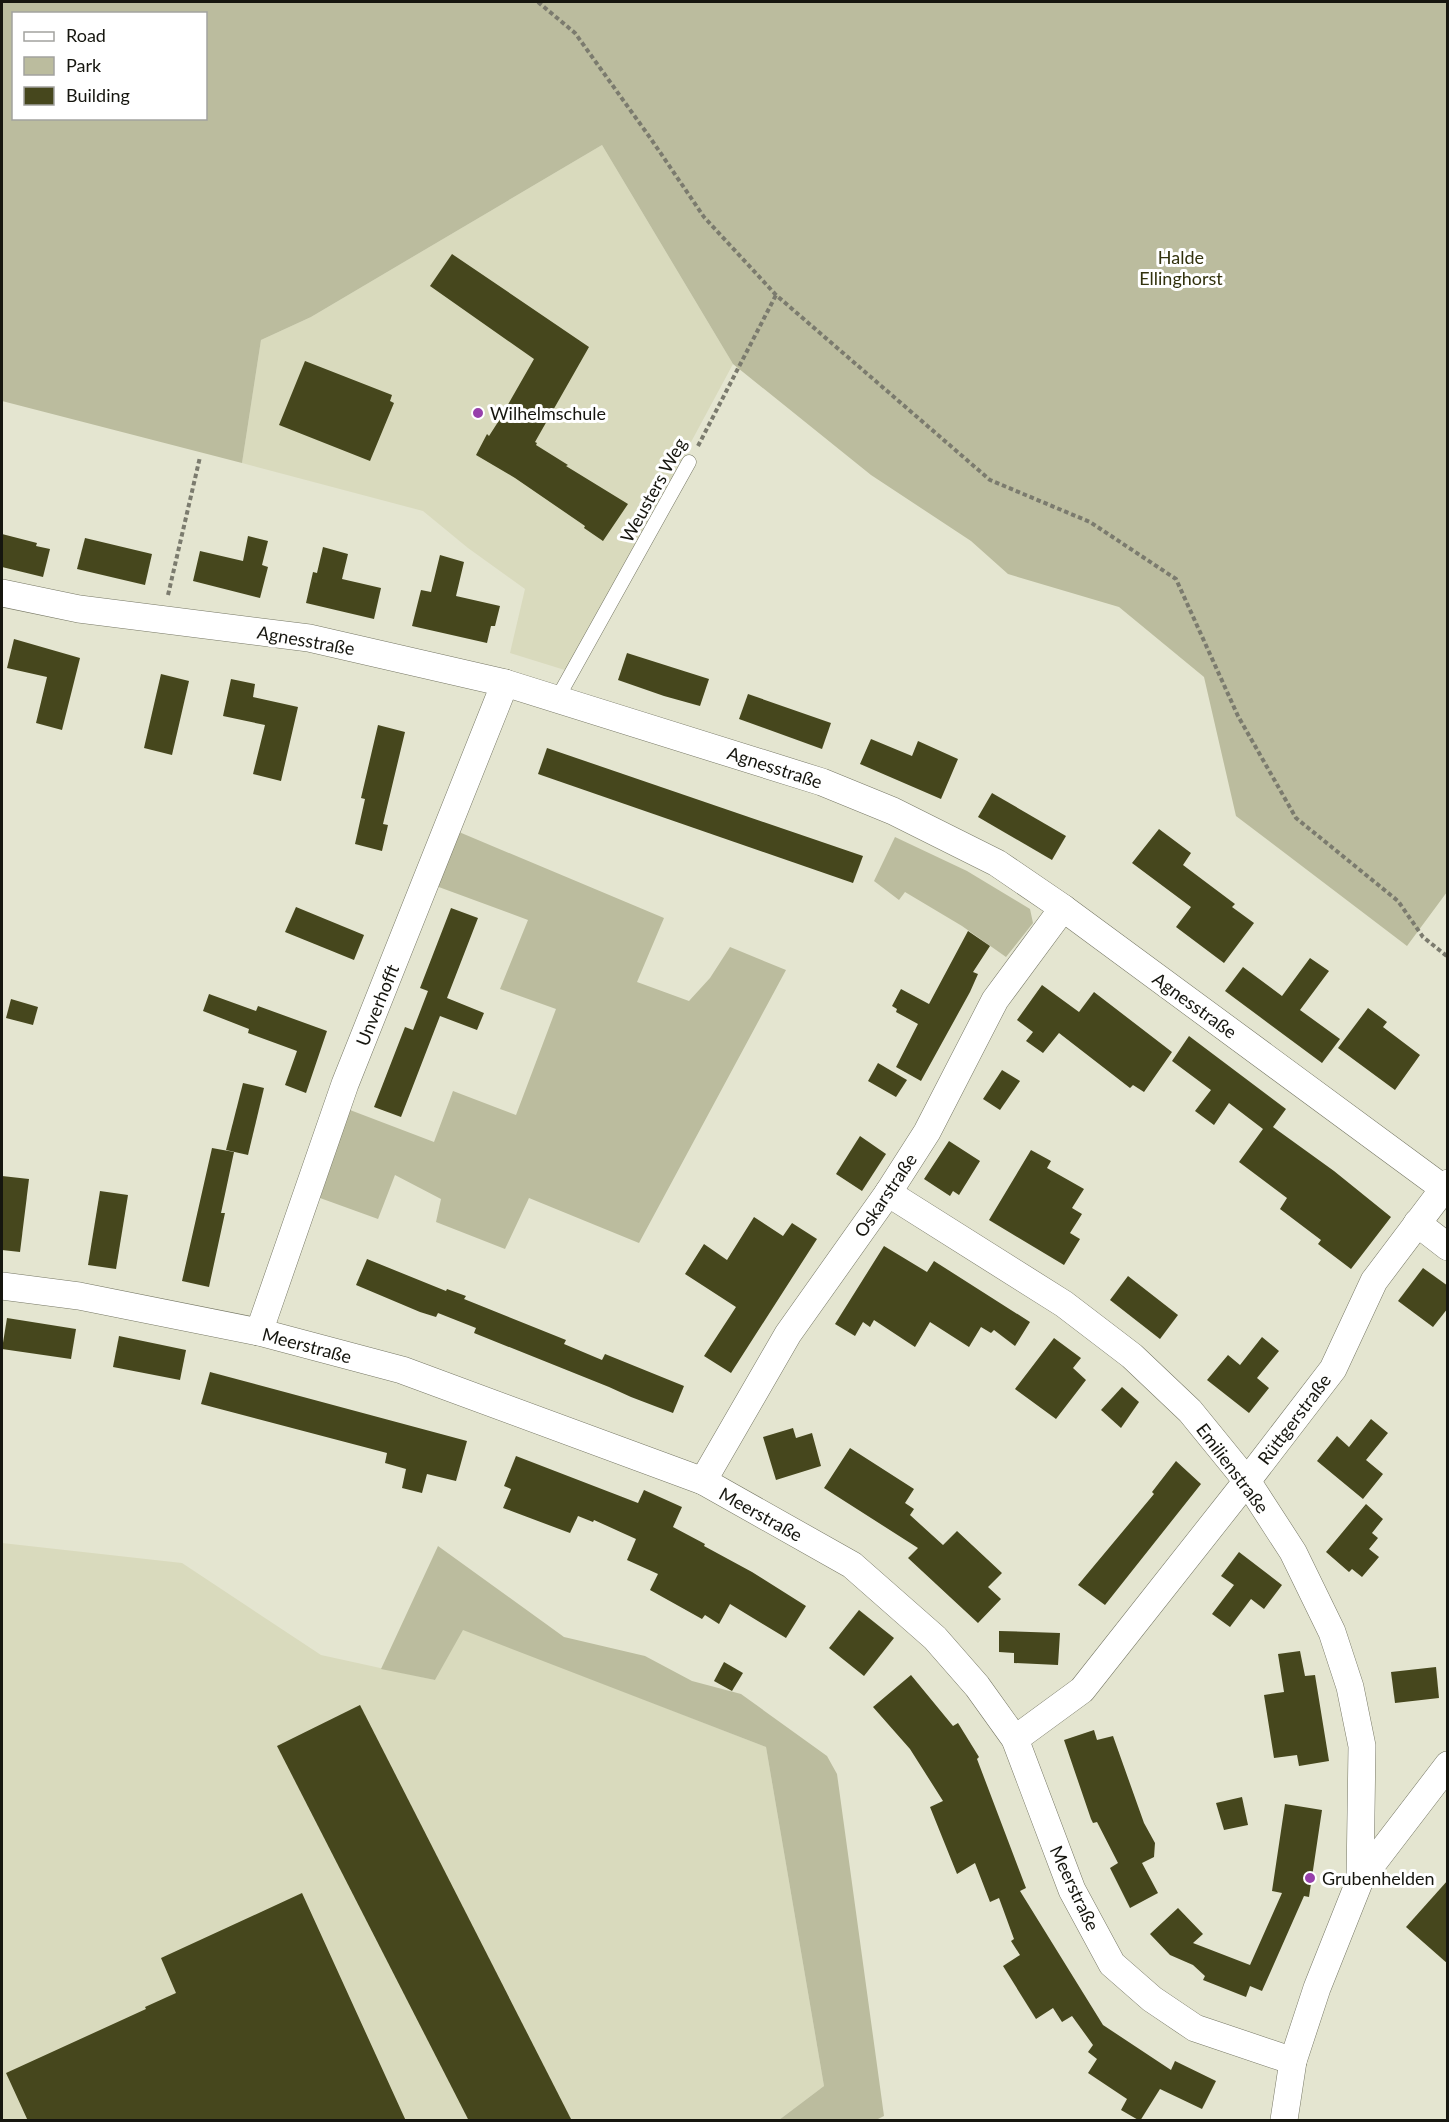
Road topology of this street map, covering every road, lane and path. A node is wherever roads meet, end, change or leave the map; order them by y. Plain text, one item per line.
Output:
1 (538, 2) edge
2 (776, 295) junction
3 (200, 457) dead end
4 (689, 462) joint
5 (2, 593) edge
6 (164, 619) junction
7 (505, 683) junction
8 (557, 699) junction
9 (1063, 908) junction
10 (1448, 957) edge
11 (1445, 1185) edge
12 (888, 1193) junction
13 (1417, 1223) junction
14 (1448, 1247) edge
15 (2, 1286) edge
16 (259, 1332) junction
17 (703, 1481) junction
18 (1247, 1481) junction
19 (1015, 1739) junction
20 (1448, 1766) edge
21 (1360, 1880) junction
22 (1293, 2061) junction
23 (1284, 2121) edge

1 - 2 path
2 - 4 path, Weusters Weg
2 - 10 path
3 - 6 path
4 - 8 lane, Weusters Weg
5 - 6 street, Agnesstraße
6 - 7 street, Agnesstraße
7 - 8 street, Agnesstraße
7 - 16 street, Unverhofft
8 - 9 street, Agnesstraße
9 - 11 street, Agnesstraße
9 - 12 street, Oskarstraße
11 - 13 street, Rüttgerstraße
12 - 17 street, Oskarstraße
12 - 18 street, Emilienstraße
13 - 14 street
13 - 18 street, Rüttgerstraße
15 - 16 street, Meerstraße
16 - 17 street, Meerstraße
17 - 19 street, Meerstraße
18 - 19 street, Rüttgerstraße
18 - 21 street, Emilienstraße
19 - 22 street, Meerstraße
20 - 21 street
21 - 22 street
22 - 23 street

